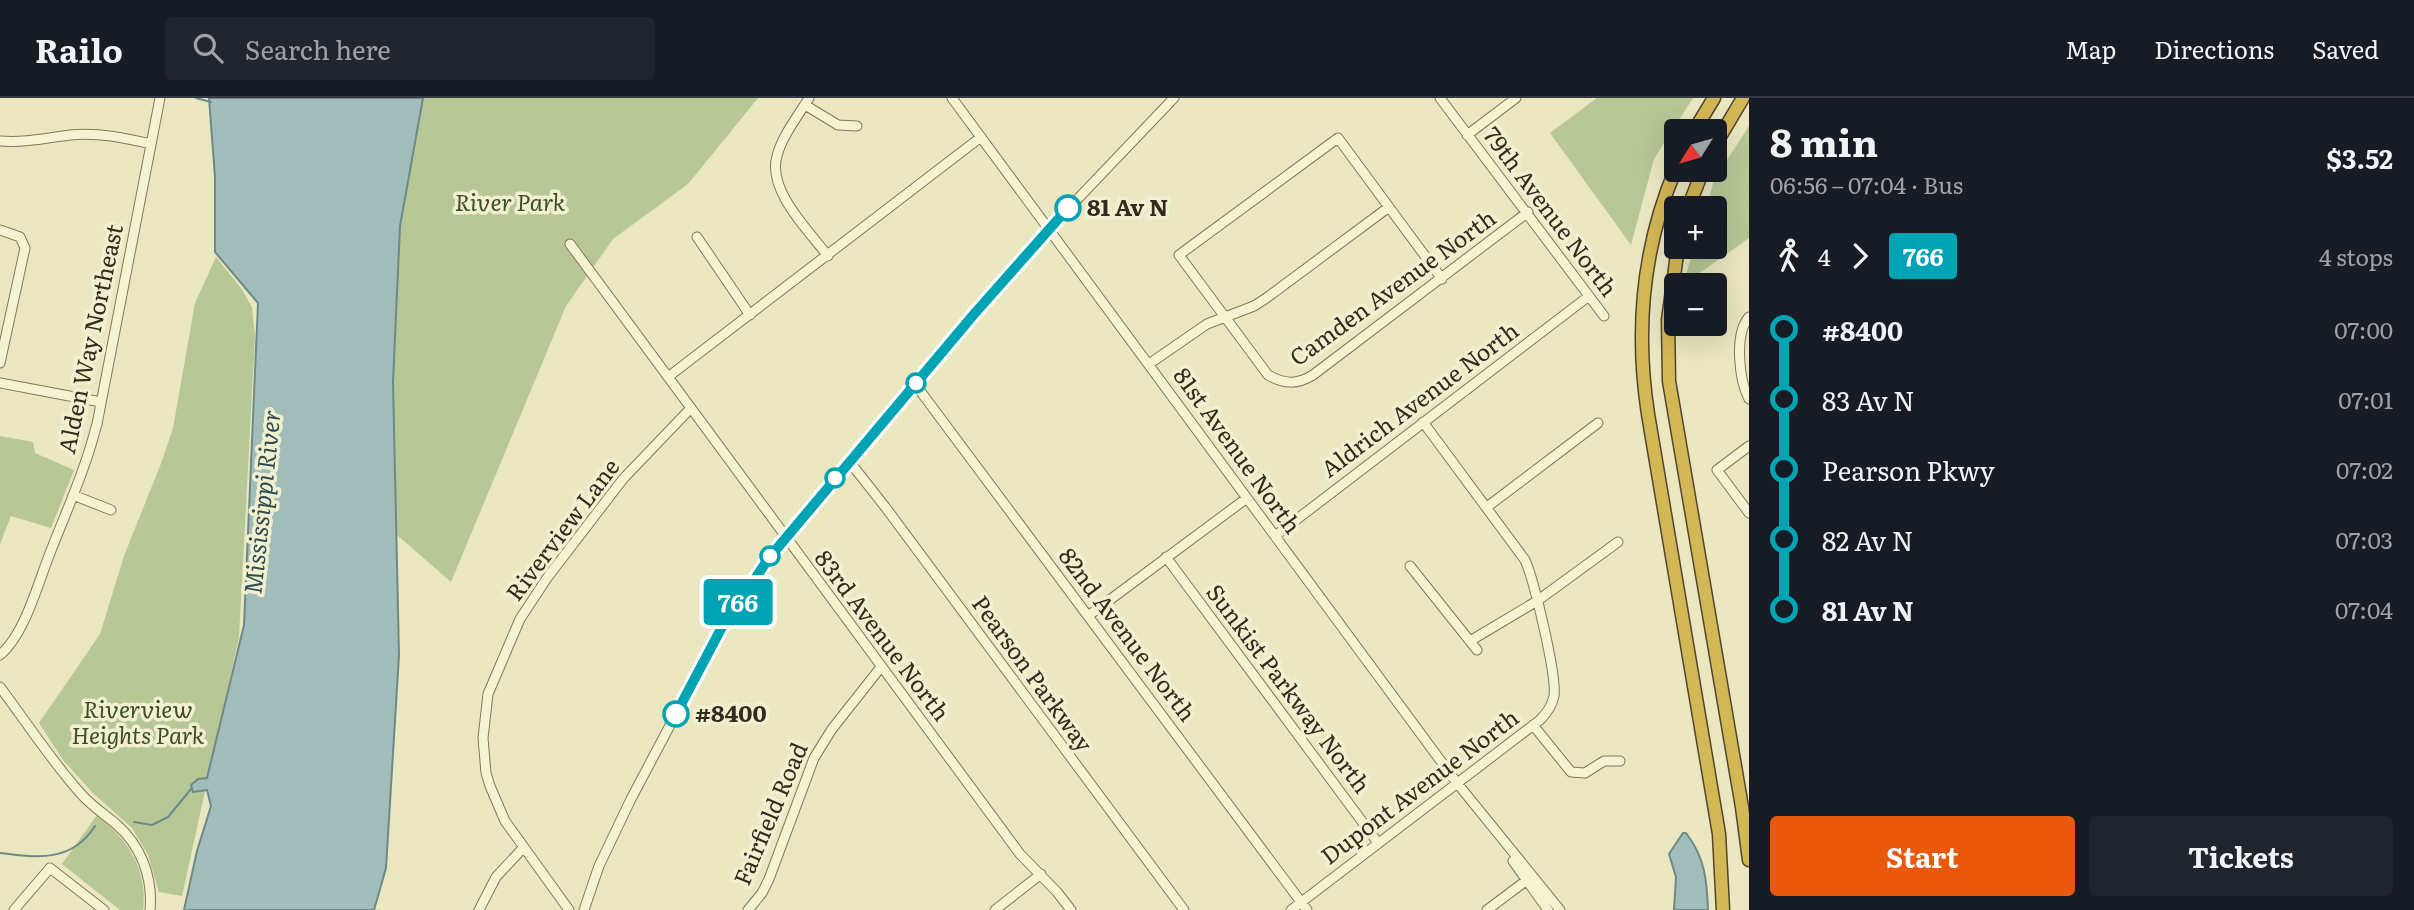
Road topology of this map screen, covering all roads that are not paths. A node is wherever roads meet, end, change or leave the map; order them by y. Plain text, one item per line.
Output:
1 (160, 98) edge
2 (952, 98) edge
3 (1174, 98) edge
4 (1440, 98) edge
5 (1516, 98) edge
6 (1714, 98) edge
7 (1743, 99) edge
8 (807, 102) edge
9 (1701, 119) edge
10 (1727, 125) edge
11 (858, 127) dead end
12 (1468, 135) junction
13 (981, 137) junction
14 (0, 141) edge
15 (151, 144) junction
16 (1671, 182) edge
17 (1389, 207) junction
18 (1528, 212) junction
19 (1049, 229) junction
20 (0, 230) edge
21 (697, 237) dead end
22 (570, 244) dead end
23 (828, 256) junction
24 (1676, 259) edge
25 (1442, 279) junction
26 (1588, 296) junction
27 (750, 315) junction
28 (1604, 316) dead end
29 (1224, 317) junction
30 (1749, 317) edge
31 (0, 363) edge
32 (1149, 364) junction
33 (668, 377) junction
34 (0, 383) edge
35 (915, 384) junction
36 (1749, 399) edge
37 (101, 402) junction
38 (690, 409) junction
39 (1423, 422) junction
40 (1598, 423) dead end
41 (1749, 446) edge
42 (849, 461) junction
43 (73, 495) junction
44 (1247, 498) junction
45 (1487, 508) junction
46 (111, 510) dead end
47 (1749, 513) edge
48 (1275, 536) junction
49 (786, 537) junction
50 (1618, 542) dead end
51 (1166, 557) junction
52 (1410, 566) dead end
53 (1537, 601) junction
54 (1088, 616) junction
55 (1470, 641) junction
56 (1477, 650) dead end
57 (0, 655) edge
58 (881, 667) junction
59 (0, 687) edge
60 (1533, 725) junction
61 (1620, 761) dead end
62 (1457, 783) junction
63 (1378, 843) junction
64 (523, 848) junction
65 (1749, 860) edge
66 (1041, 874) junction
67 (1529, 878) junction
68 (1304, 906) edge
69 (14, 910) edge
70 (104, 910) edge
71 (150, 910) edge
72 (479, 910) edge
73 (569, 910) edge
74 (584, 910) edge
75 (748, 910) edge
76 (995, 910) edge
77 (1071, 910) edge
78 (1184, 910) edge
79 (1291, 910) edge
80 (1487, 910) edge
81 (1548, 910) edge
82 (1560, 910) edge
83 (1723, 910) edge

1 - 15 street, Alden Way Northeast
2 - 13 street, 81st Avenue North
3 - 19 street
4 - 12 street, 79th Avenue North
5 - 12 street
6 - 9 highway
7 - 10 highway
8 - 11 street
8 - 23 street
12 - 18 street, 79th Avenue North
13 - 19 street, 81st Avenue North
13 - 23 street
14 - 15 street
15 - 37 street, Alden Way Northeast
16 - 83 highway
17 - 25 street
17 - 29 street
17 - 29 street
18 - 25 street, Camden Avenue North
18 - 26 street, 79th Avenue North
19 - 32 street, 81st Avenue North
19 - 35 street
20 - 31 street
21 - 27 street
22 - 33 street, 83rd Avenue North
23 - 27 street
24 - 65 highway
25 - 29 street, Camden Avenue North
26 - 28 street, 79th Avenue North
26 - 39 street, Aldrich Avenue North
27 - 33 street
29 - 32 street
30 - 36 street
32 - 44 street, 81st Avenue North
33 - 38 street, 83rd Avenue North
34 - 37 street
35 - 42 street
35 - 54 street, 82nd Avenue North
37 - 43 street, Alden Way Northeast
38 - 49 street, 83rd Avenue North
38 - 64 street, Riverview Lane
39 - 45 street
39 - 48 street, Aldrich Avenue North
40 - 45 street
41 - 47 street
42 - 49 street
42 - 78 street, Pearson Parkway
43 - 46 street
43 - 57 street, Alden Way Northeast
44 - 48 street, 81st Avenue North
44 - 51 street
45 - 53 street
48 - 62 street, 81st Avenue North
49 - 58 street, 83rd Avenue North
49 - 74 street
50 - 53 street
51 - 54 street
51 - 63 street, Sunkist Parkway North
52 - 55 street
53 - 55 street
53 - 60 street, Dupont Avenue North
54 - 68 street, 82nd Avenue North
55 - 56 street
58 - 66 street, 83rd Avenue North
58 - 75 street, Fairfield Road
59 - 71 street
60 - 61 street
60 - 62 street, Dupont Avenue North
62 - 63 street, Dupont Avenue North
62 - 67 street, 81st Avenue North
63 - 68 street, Dupont Avenue North
64 - 72 street
64 - 73 street, Riverview Lane
66 - 76 street
66 - 77 street, 83rd Avenue North
67 - 80 street
67 - 81 street, 81st Avenue North
67 - 82 street, 81st Avenue North
68 - 79 street, Dupont Avenue North
69 - 70 street

